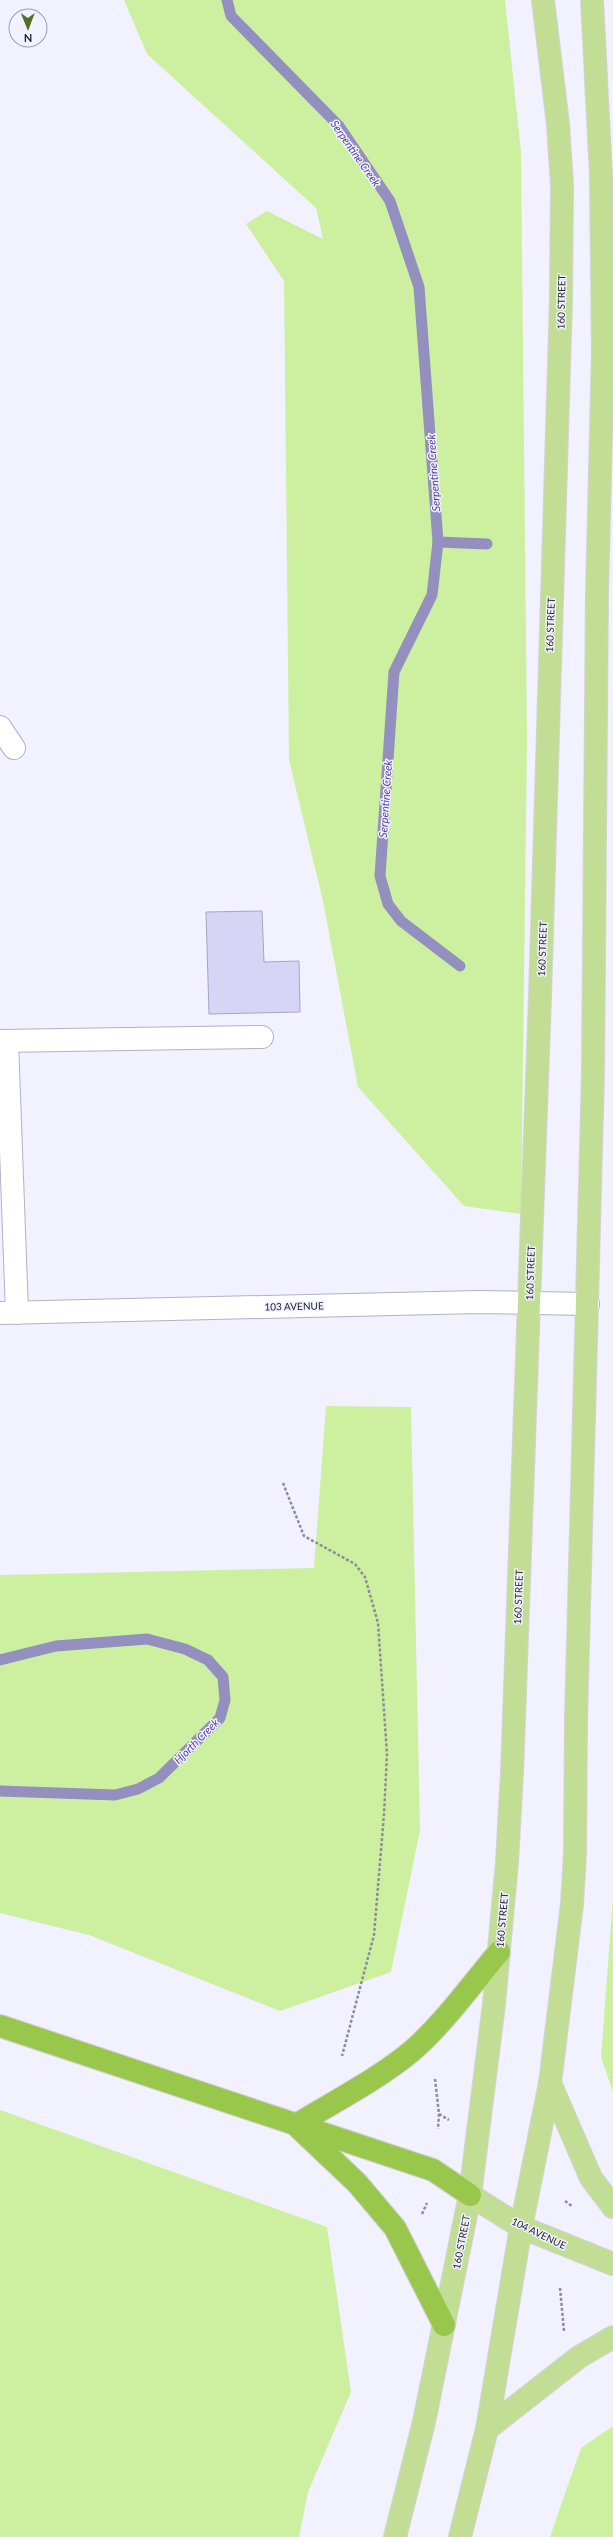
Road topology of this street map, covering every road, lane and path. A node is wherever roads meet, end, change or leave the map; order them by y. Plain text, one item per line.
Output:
1 (543, 0) edge
2 (592, 0) edge
3 (0, 727) edge
4 (14, 748) dead end
5 (262, 1037) dead end
6 (3, 1041) edge
7 (528, 1302) junction
8 (588, 1304) junction
9 (9, 1313) edge
10 (282, 1483) dead end
11 (499, 1952) junction
12 (0, 2026) edge
13 (342, 2056) dead end
14 (435, 2079) dead end
15 (550, 2083) junction
16 (440, 2114) junction
17 (453, 2122) dead end
18 (296, 2125) junction
19 (438, 2129) dead end
20 (470, 2195) junction
21 (429, 2199) dead end
22 (565, 2201) dead end
23 (613, 2207) edge
24 (573, 2213) dead end
25 (422, 2214) dead end
26 (522, 2227) junction
27 (613, 2264) edge
28 (560, 2288) dead end
29 (444, 2325) junction
30 (564, 2334) dead end
31 (613, 2337) edge
32 (487, 2429) junction
33 (395, 2537) edge
34 (460, 2537) edge

1 - 7 main road, 160 STREET
2 - 8 main road
3 - 4 street
5 - 6 street
6 - 9 street
7 - 8 street, 103 AVENUE
7 - 9 street, 103 AVENUE
7 - 11 main road, 160 STREET
8 - 15 main road
10 - 13 path
11 - 18 highway
11 - 20 main road, 160 STREET
12 - 18 highway
14 - 16 path
15 - 23 main road
15 - 26 main road
16 - 17 path
16 - 19 path
18 - 20 highway
18 - 29 highway
20 - 26 main road, 104 AVENUE
20 - 29 main road, 160 STREET
21 - 25 path
22 - 24 path
26 - 27 main road, 104 AVENUE
26 - 32 main road
28 - 30 path
29 - 33 main road, 160 STREET
31 - 32 main road
32 - 34 main road

